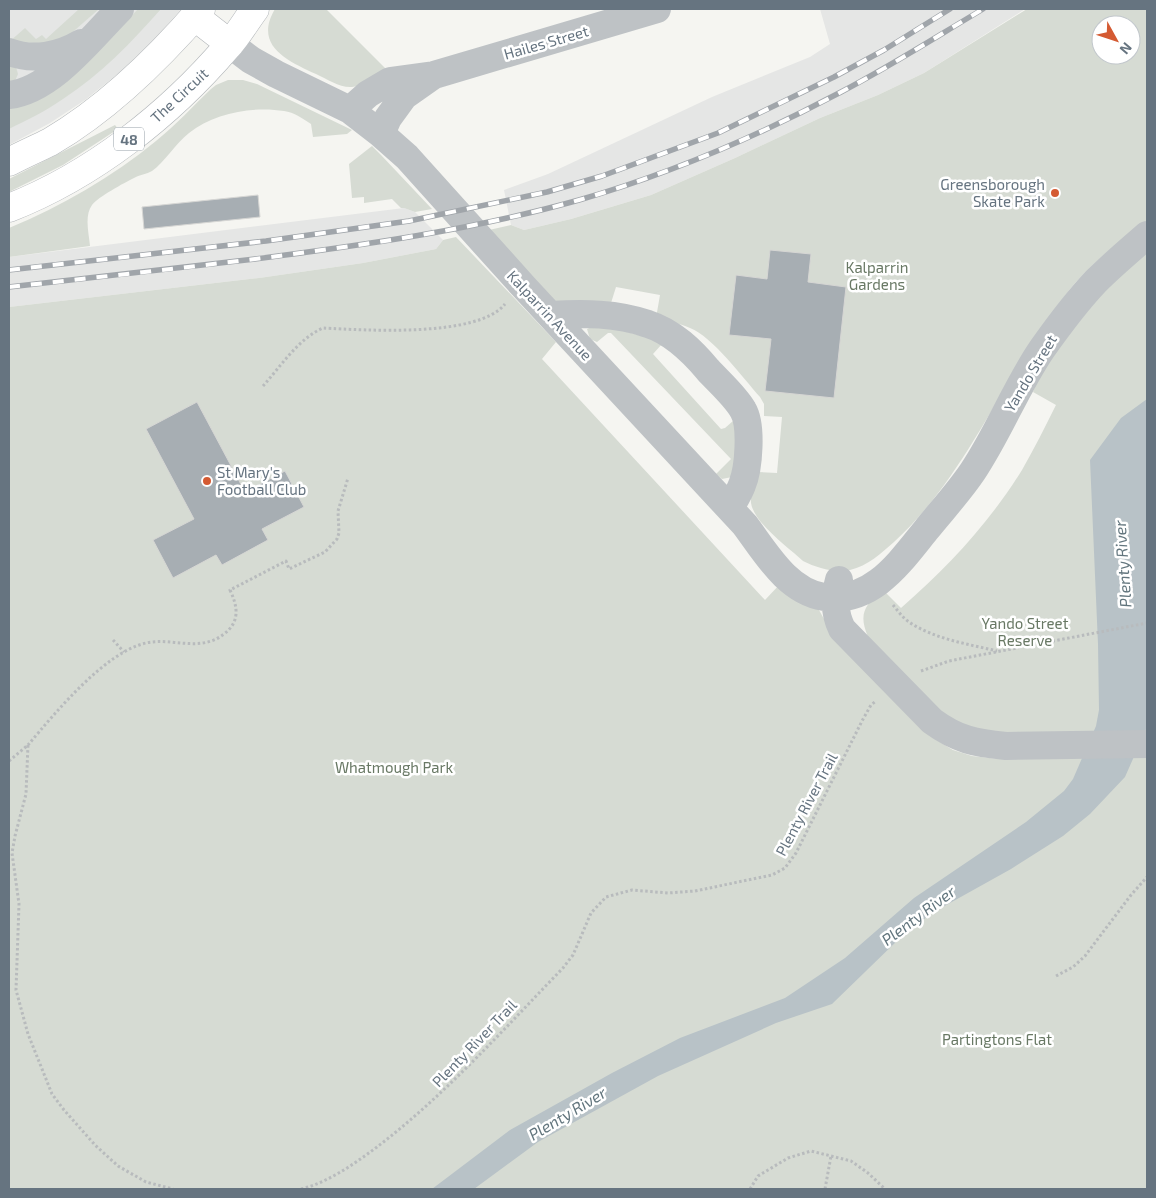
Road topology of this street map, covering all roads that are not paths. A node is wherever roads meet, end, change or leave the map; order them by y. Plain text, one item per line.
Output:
1 (255, 9) edge
2 (658, 9) edge
3 (197, 12) edge
4 (112, 17) edge
5 (230, 44) junction
6 (13, 53) edge
7 (434, 75) junction
8 (10, 95) edge
9 (350, 110) junction
10 (381, 134) junction
11 (9, 162) edge
12 (9, 208) edge
13 (1147, 235) edge
14 (550, 315) junction
15 (737, 517) junction
16 (930, 525) junction
17 (849, 590) junction
18 (1147, 744) edge

1 - 5 main road, The Circuit / 48
2 - 7 street, Hailes Street
3 - 5 main road
3 - 11 main road
4 - 6 street
4 - 8 street
5 - 9 street
5 - 12 main road, The Circuit / 48
6 - 8 street
7 - 9 street, Hailes Street
7 - 10 street, Hailes Street
9 - 10 street, Kalparrin Avenue
10 - 14 street, Kalparrin Avenue
13 - 16 street, Yando Street
14 - 15 street, Kalparrin Avenue
14 - 15 street
15 - 17 street, Kalparrin Avenue
16 - 17 street, Yando Street
16 - 17 street, Yando Street
17 - 18 street

